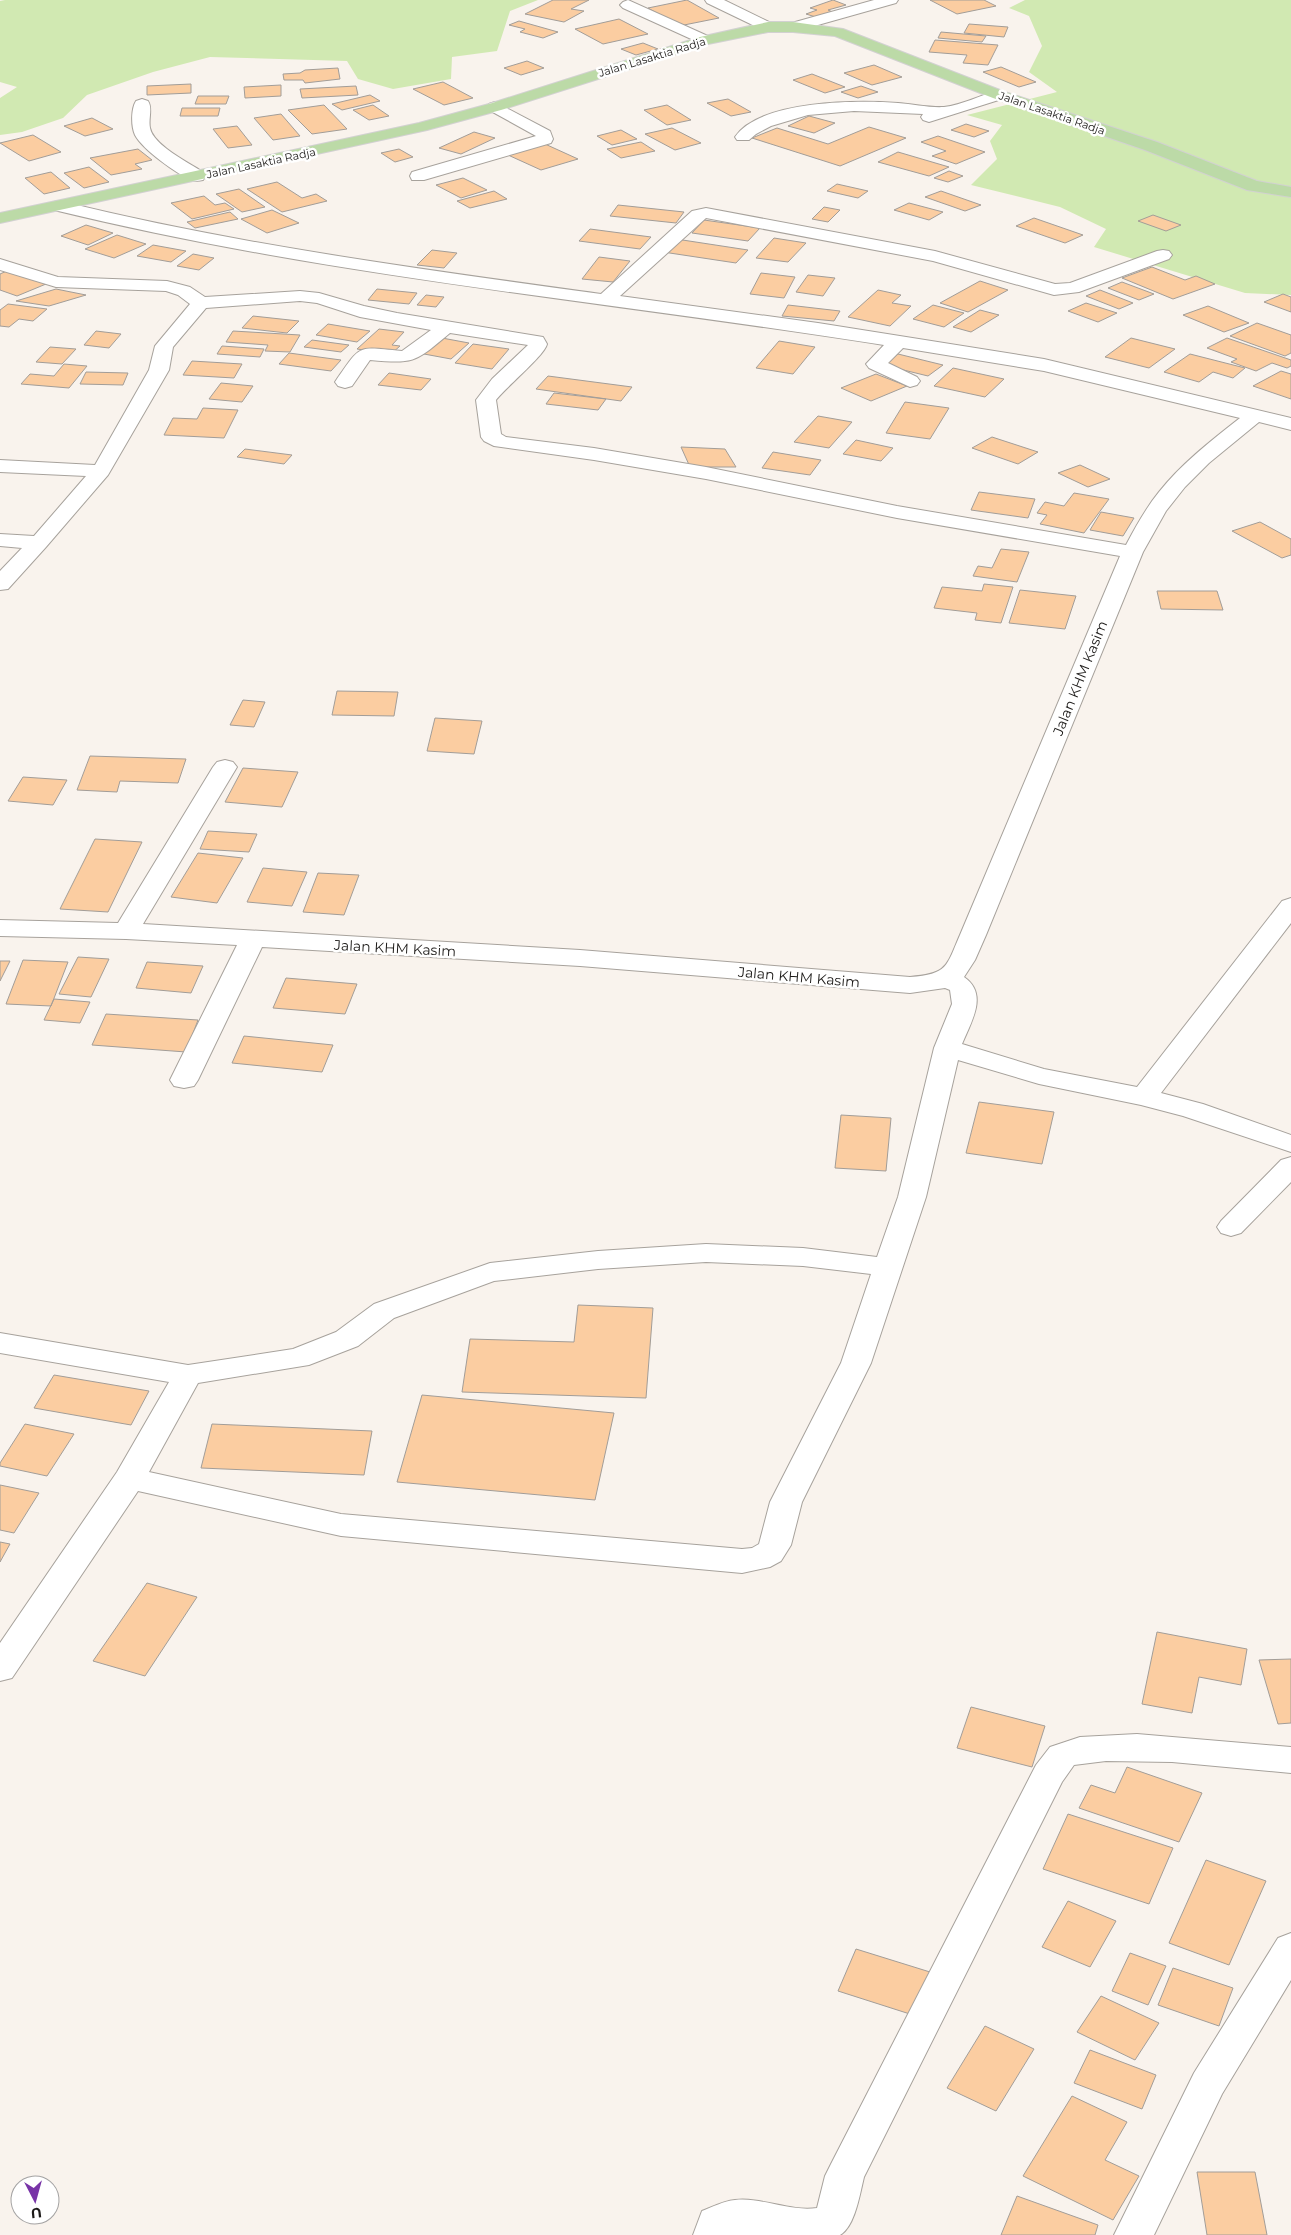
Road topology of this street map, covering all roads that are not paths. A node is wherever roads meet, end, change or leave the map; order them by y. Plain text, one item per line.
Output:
1 (712, 0) edge
2 (891, 0) edge
3 (628, 5) dead end
4 (793, 26) junction
5 (768, 27) junction
6 (705, 40) junction
7 (999, 96) junction
8 (142, 104) dead end
9 (495, 107) junction
10 (946, 112) junction
11 (909, 124) dead end
12 (743, 137) dead end
13 (197, 176) junction
14 (418, 176) dead end
15 (1291, 192) edge
16 (60, 206) junction
17 (0, 218) edge
18 (1163, 254) dead end
19 (0, 264) edge
20 (606, 300) junction
21 (202, 303) junction
22 (447, 326) junction
23 (898, 342) junction
24 (910, 381) dead end
25 (345, 382) dead end
26 (1254, 416) junction
27 (1291, 424) edge
28 (0, 466) edge
29 (101, 471) junction
30 (0, 540) edge
31 (39, 543) junction
32 (1132, 552) junction
33 (0, 584) edge
34 (225, 768) dead end
35 (1291, 906) edge
36 (0, 928) edge
37 (126, 931) junction
38 (252, 940) junction
39 (950, 979) junction
40 (947, 1048) junction
41 (184, 1080) dead end
42 (1144, 1097) junction
43 (1291, 1144) edge
44 (1291, 1166) edge
45 (1231, 1226) dead end
46 (887, 1267) junction
47 (0, 1343) edge
48 (188, 1375) junction
49 (130, 1478) junction
50 (0, 1669) edge
51 (1291, 1760) edge
52 (1291, 1948) edge
53 (713, 2235) edge
54 (1134, 2235) edge

1 - 5 street
2 - 4 street
3 - 6 street
4 - 5 highway, Jalan Lasaktia Radja
4 - 7 highway, Jalan Lasaktia Radja
5 - 6 highway, Jalan Lasaktia Radja
6 - 9 highway, Jalan Lasaktia Radja
7 - 10 street
7 - 15 highway, Jalan Lasaktia Radja
8 - 13 street
9 - 13 highway, Jalan Lasaktia Radja
9 - 14 street
10 - 11 street
10 - 12 street
13 - 16 highway, Jalan Lasaktia Radja
16 - 17 highway, Jalan Lasaktia Radja
16 - 20 street
18 - 20 street
19 - 21 street
20 - 23 street
21 - 22 street
21 - 29 street
22 - 25 street
22 - 32 street
23 - 24 street
23 - 26 street
26 - 27 street
26 - 32 street, Jalan KHM Kasim
28 - 29 street
29 - 31 street
30 - 31 street
31 - 33 street
32 - 39 street, Jalan KHM Kasim
34 - 37 street
35 - 42 street
36 - 37 street, Jalan KHM Kasim
37 - 38 street, Jalan KHM Kasim
38 - 39 street, Jalan KHM Kasim
38 - 41 street
39 - 40 street
40 - 42 street
40 - 46 street
42 - 43 street
44 - 45 street
46 - 48 street
46 - 49 street
47 - 48 street
48 - 49 street
49 - 50 street
51 - 53 street
52 - 54 street

